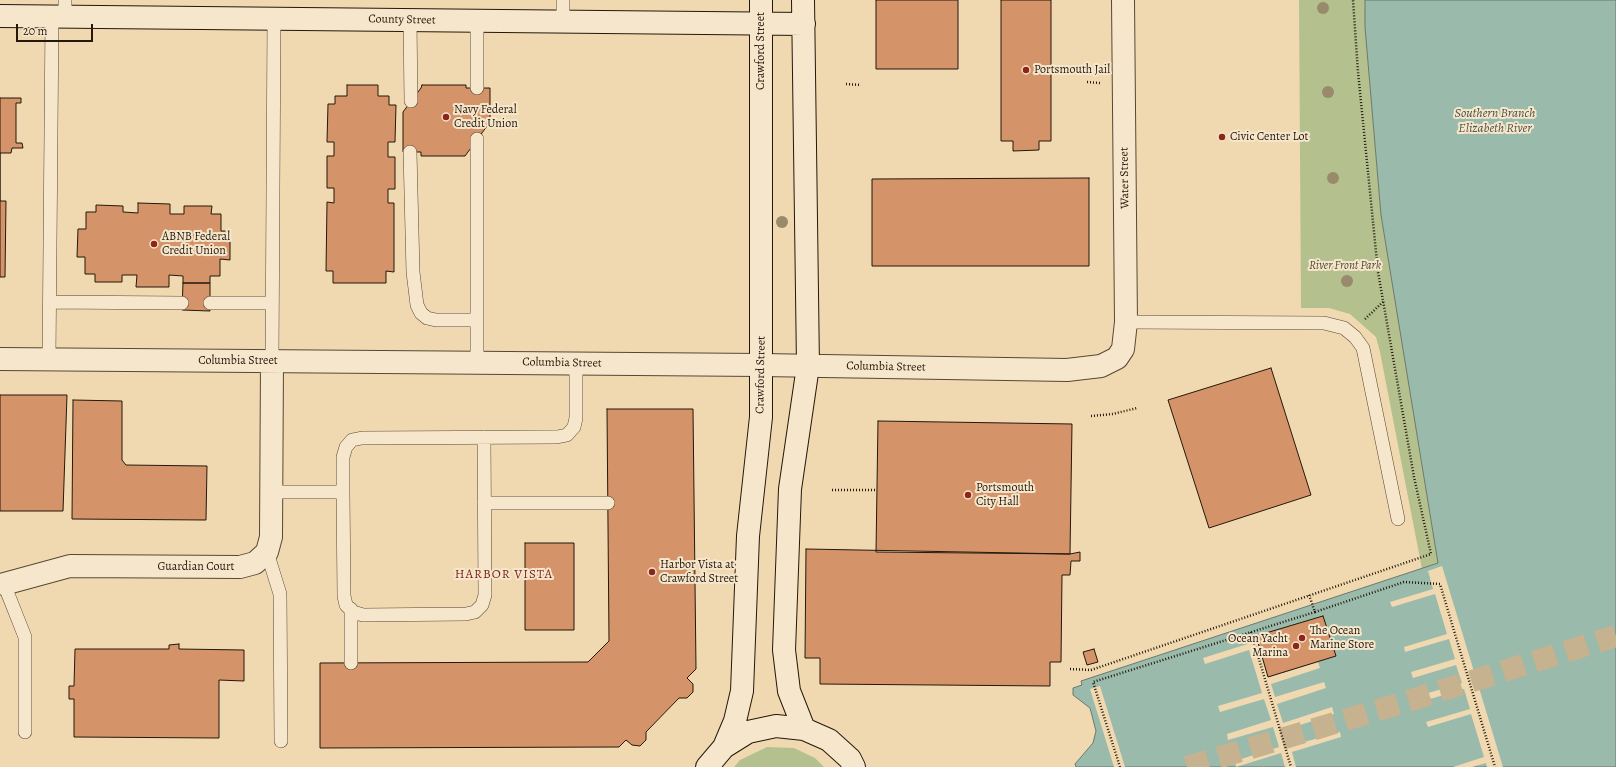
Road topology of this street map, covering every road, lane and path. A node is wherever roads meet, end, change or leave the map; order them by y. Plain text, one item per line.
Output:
1 (563, 0) edge
2 (761, 0) edge
3 (804, 0) edge
4 (1123, 0) edge
5 (1353, 0) edge
6 (60, 11) edge
7 (0, 16) edge
8 (274, 19) junction
9 (410, 20) junction
10 (477, 21) junction
11 (563, 22) junction
12 (761, 24) junction
13 (804, 24) junction
14 (1087, 82) dead end
15 (1106, 82) dead end
16 (846, 84) dead end
17 (862, 85) dead end
18 (477, 88) dead end
19 (411, 101) dead end
20 (477, 139) dead end
21 (410, 152) dead end
22 (50, 302) junction
23 (1384, 302) junction
24 (182, 303) dead end
25 (210, 303) dead end
26 (272, 303) junction
27 (477, 320) junction
28 (1126, 322) junction
29 (1349, 333) junction
30 (1119, 355) joint
31 (0, 359) edge
32 (49, 359) junction
33 (272, 361) junction
34 (477, 363) junction
35 (576, 364) junction
36 (762, 365) junction
37 (808, 366) junction
38 (1137, 408) dead end
39 (1091, 416) dead end
40 (484, 437) junction
41 (832, 490) dead end
42 (876, 490) dead end
43 (271, 492) junction
44 (343, 492) junction
45 (608, 503) dead end
46 (484, 504) junction
47 (1398, 519) dead end
48 (267, 552) junction
49 (4, 584) joint
50 (1309, 595) junction
51 (351, 610) junction
52 (1315, 612) junction
53 (1251, 632) junction
54 (351, 663) dead end
55 (1070, 669) dead end
56 (804, 729) junction
57 (25, 732) dead end
58 (281, 741) dead end
59 (724, 747) junction
60 (707, 767) edge
61 (854, 767) edge
62 (1120, 767) edge
63 (1291, 767) edge
64 (1495, 767) edge

1 - 11 lane
2 - 12 street, Crawford Street
3 - 13 street
4 - 28 street, Water Street
5 - 23 path
6 - 7 street, County Street
6 - 8 street, County Street
6 - 22 lane
8 - 9 street, County Street
8 - 26 lane
9 - 10 street, County Street
9 - 19 lane
10 - 11 street, County Street
10 - 18 lane
11 - 12 street, County Street
12 - 13 street, County Street
12 - 36 street, Crawford Street
13 - 37 street
14 - 15 path
16 - 17 path
20 - 27 lane
21 - 27 lane
22 - 24 lane
22 - 32 lane
23 - 29 path
23 - 50 path
25 - 26 lane
26 - 33 lane
27 - 34 lane
28 - 29 lane
28 - 30 street, Water Street
29 - 47 lane
30 - 37 street, Columbia Street
31 - 32 street, Columbia Street
32 - 33 street, Columbia Street
33 - 34 street, Columbia Street
33 - 43 street
34 - 35 street, Columbia Street
35 - 36 street, Columbia Street
35 - 40 lane
36 - 37 street, Columbia Street
36 - 59 street, Crawford Street
37 - 56 street
38 - 39 path
40 - 44 lane
40 - 46 lane
41 - 42 path
43 - 44 lane
43 - 48 street
44 - 51 lane
45 - 46 lane
46 - 51 lane
48 - 49 street, Guardian Court
48 - 58 lane
49 - 57 lane
50 - 52 path
50 - 55 path
51 - 54 lane
52 - 53 path
52 - 64 path
53 - 62 path
53 - 63 path
56 - 59 street
56 - 61 street
59 - 60 street

